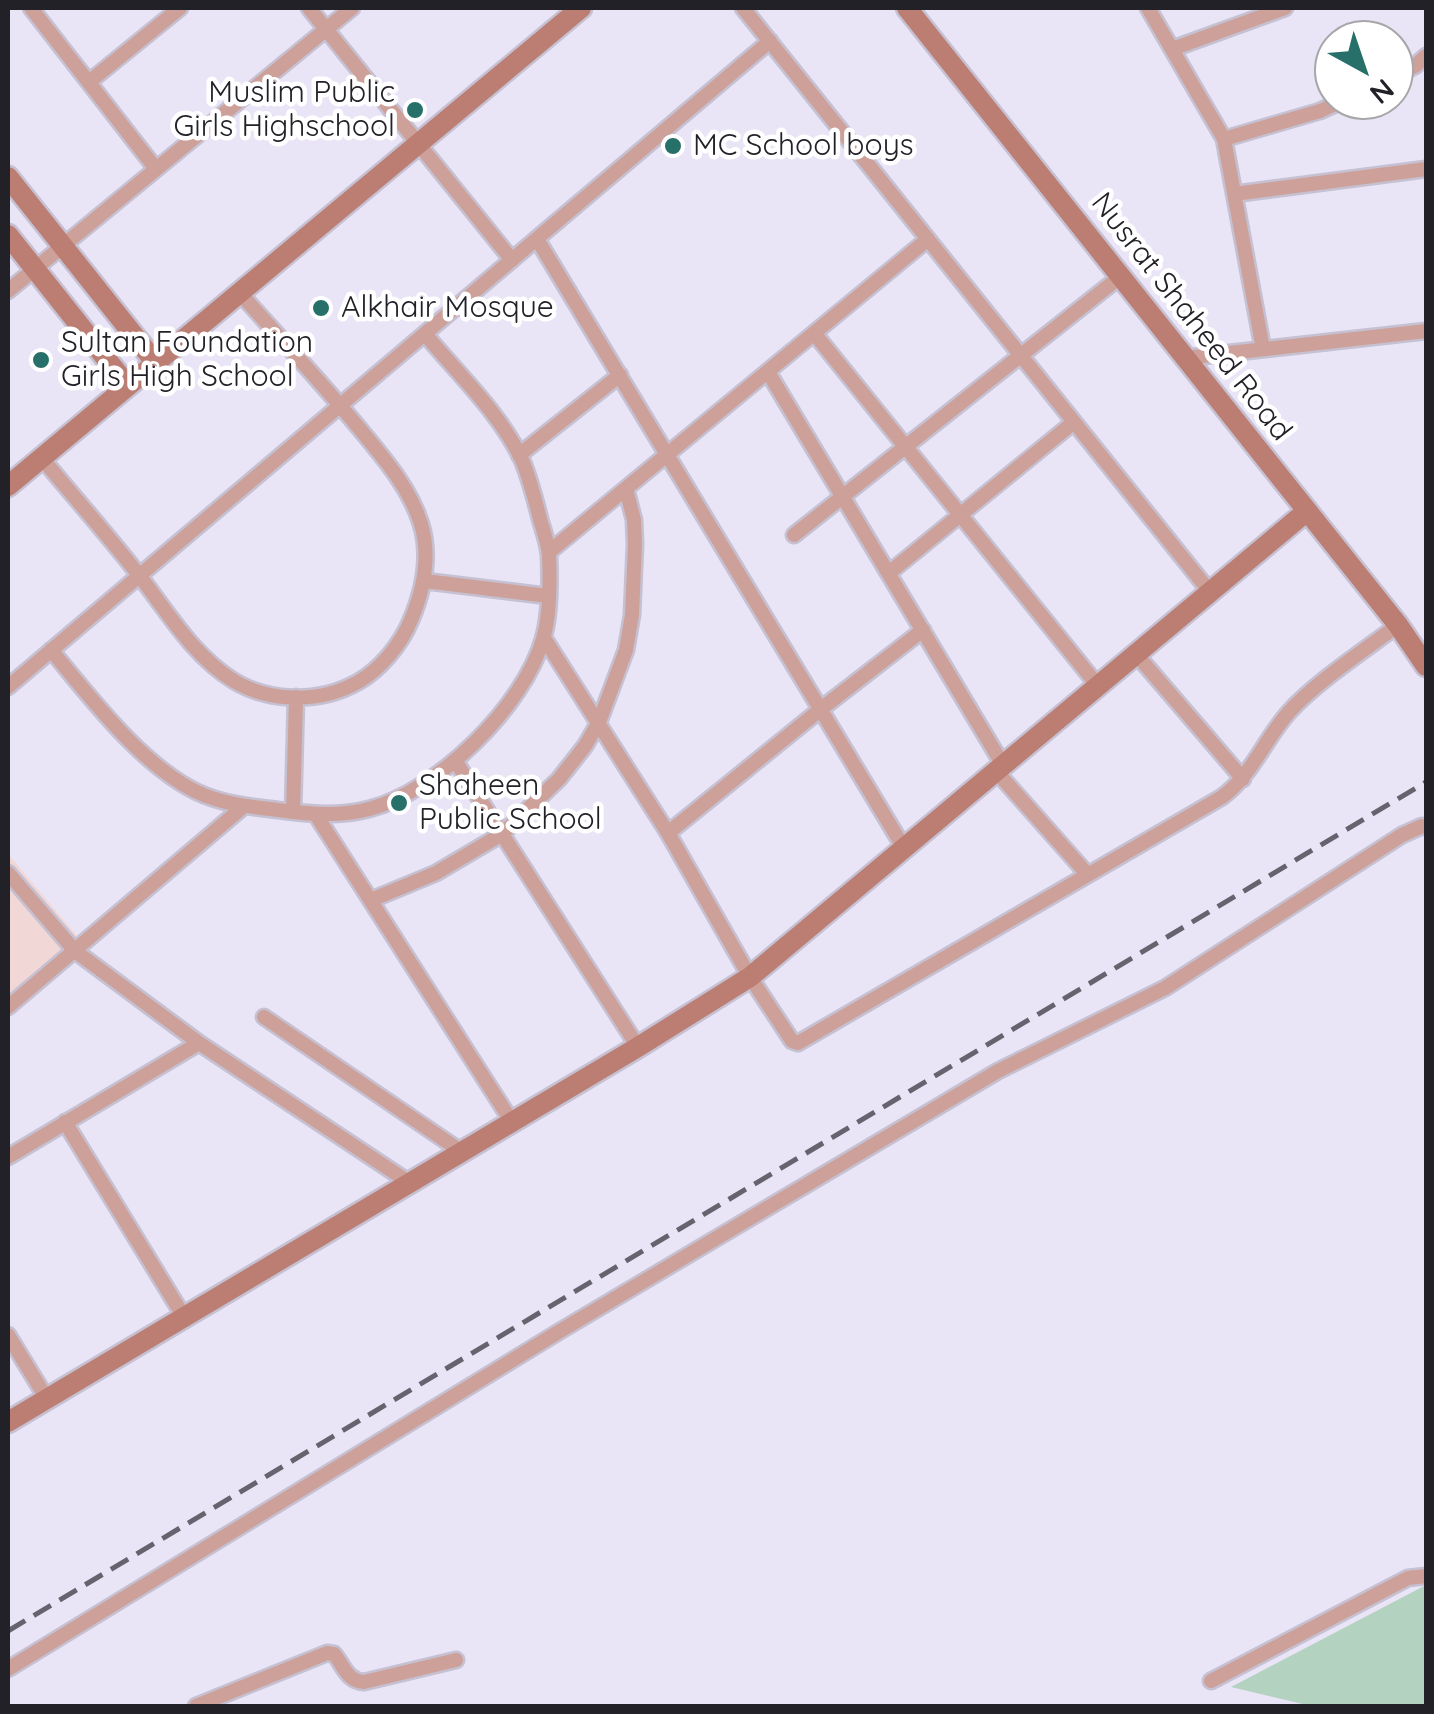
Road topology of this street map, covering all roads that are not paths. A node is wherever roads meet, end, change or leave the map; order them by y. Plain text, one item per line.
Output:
1 (30, 8) edge
2 (309, 8) edge
3 (352, 8) edge
4 (581, 8) edge
5 (743, 8) edge
6 (907, 8) edge
7 (1148, 8) edge
8 (1286, 8) edge
9 (176, 9) edge
10 (1267, 11) edge
11 (326, 29) junction
12 (770, 41) junction
13 (1172, 49) junction
14 (89, 82) junction
15 (1314, 113) edge
16 (1224, 139) junction
17 (418, 144) junction
18 (1426, 168) edge
19 (156, 170) junction
20 (8, 178) edge
21 (1234, 194) junction
22 (8, 235) edge
23 (536, 238) junction
24 (928, 239) junction
25 (62, 246) junction
26 (512, 260) junction
27 (34, 268) junction
28 (1121, 276) junction
29 (8, 291) edge
30 (239, 292) junction
31 (1426, 330) edge
32 (814, 333) junction
33 (425, 334) junction
34 (1263, 349) junction
35 (1021, 355) junction
36 (1185, 358) junction
37 (155, 362) junction
38 (768, 372) junction
39 (620, 376) junction
40 (128, 385) junction
41 (340, 406) junction
42 (1074, 422) junction
43 (906, 447) junction
44 (668, 454) junction
45 (519, 455) junction
46 (41, 458) junction
47 (8, 486) edge
48 (626, 488) junction
49 (842, 497) junction
50 (1307, 510) junction
51 (961, 515) junction
52 (794, 535) dead end
53 (549, 552) junction
54 (889, 574) junction
55 (140, 576) junction
56 (425, 581) junction
57 (1210, 592) junction
58 (548, 596) junction
59 (1398, 625) junction
60 (923, 630) junction
61 (544, 638) junction
62 (51, 650) junction
63 (1136, 654) junction
64 (1426, 666) edge
65 (1098, 686) junction
66 (8, 687) edge
67 (296, 697) junction
68 (821, 709) junction
69 (599, 722) junction
70 (456, 762) junction
71 (1000, 768) junction
72 (1243, 779) junction
73 (242, 806) junction
74 (293, 812) junction
75 (316, 815) junction
76 (1426, 827) edge
77 (668, 833) junction
78 (502, 834) junction
79 (904, 848) junction
80 (8, 873) edge
81 (1088, 874) junction
82 (371, 900) junction
83 (76, 951) junction
84 (750, 977) junction
85 (8, 1007) edge
86 (264, 1018) dead end
87 (198, 1043) junction
88 (638, 1047) junction
89 (66, 1122) junction
90 (512, 1122) junction
91 (462, 1152) junction
92 (8, 1157) edge
93 (410, 1183) junction
94 (184, 1318) junction
95 (8, 1335) edge
96 (47, 1399) junction
97 (8, 1422) edge
98 (1426, 1576) edge
99 (456, 1660) dead end
100 (8, 1669) edge
101 (1211, 1681) dead end
102 (196, 1706) edge

1 - 14 street
2 - 11 street
3 - 11 street
4 - 17 street
5 - 12 street
6 - 28 street, Nusrat Shaheed Road
7 - 13 street
8 - 10 street
9 - 14 street
10 - 13 street
11 - 17 street
11 - 19 street
12 - 23 street
12 - 24 street
13 - 16 street
14 - 19 street
15 - 16 street
16 - 21 street
17 - 26 street
17 - 30 street
18 - 21 street
19 - 25 street
20 - 25 street
21 - 34 street
22 - 27 street
23 - 26 street
23 - 39 street
24 - 32 street
24 - 35 street
25 - 27 street
25 - 37 street
26 - 33 street
27 - 29 street
27 - 40 street
28 - 35 street
28 - 36 street, Nusrat Shaheed Road
30 - 37 street
30 - 41 street
31 - 34 street
32 - 38 street
32 - 43 street
33 - 41 street
33 - 45 street
34 - 36 street
35 - 42 street
35 - 43 street
36 - 50 street, Nusrat Shaheed Road
37 - 40 street
38 - 44 street
38 - 49 street
39 - 44 street
39 - 45 street
40 - 46 street
41 - 55 street
41 - 56 street
42 - 51 street
42 - 57 street
43 - 49 street
43 - 51 street
44 - 48 street
44 - 68 street
45 - 53 street
46 - 47 street
46 - 55 street
48 - 53 street
48 - 69 street
49 - 52 street
49 - 54 street
50 - 57 street
50 - 59 street, Nusrat Shaheed Road
51 - 54 street
51 - 65 street
53 - 58 street
54 - 60 street
55 - 62 street
55 - 67 street
56 - 58 street
56 - 67 street
57 - 63 street
58 - 61 street
59 - 64 street, Nusrat Shaheed Road
59 - 72 street
60 - 68 street
60 - 71 street
61 - 69 street
61 - 70 street
62 - 66 street
62 - 73 street
63 - 65 street
63 - 72 street
65 - 71 street
67 - 74 street
68 - 77 street
68 - 79 street
69 - 77 street
69 - 78 street
70 - 75 street
70 - 78 street
71 - 79 street
71 - 81 street
72 - 81 street
73 - 74 street
73 - 83 street
74 - 75 street
75 - 82 street
76 - 100 street
77 - 84 street
78 - 82 street
78 - 88 street
79 - 84 street
80 - 83 street
81 - 84 street
82 - 90 street
83 - 85 street
83 - 87 street
84 - 88 street
86 - 91 street
87 - 89 street
87 - 93 street
88 - 90 street
89 - 92 street
89 - 94 street
90 - 91 street
91 - 93 street
93 - 94 street
94 - 96 street
95 - 96 street
96 - 97 street
98 - 101 street
99 - 102 street

